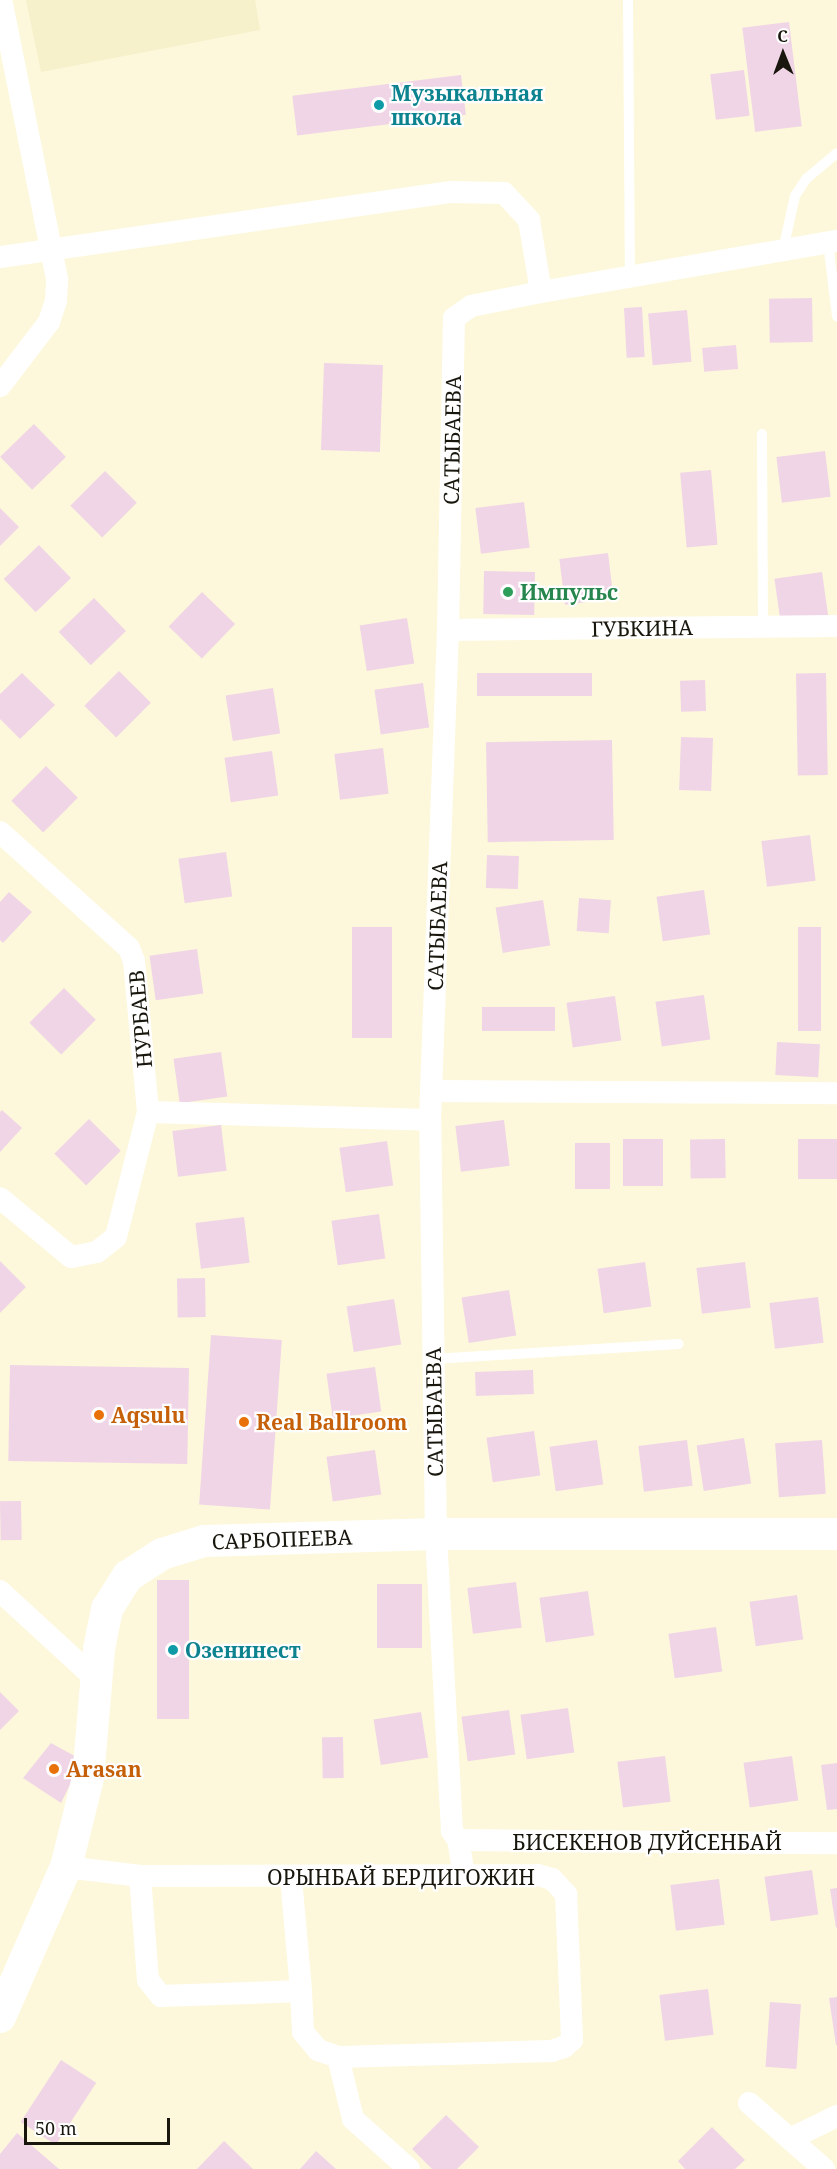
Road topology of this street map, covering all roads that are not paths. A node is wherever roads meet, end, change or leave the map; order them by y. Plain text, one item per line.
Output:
1 (1, 0) edge
2 (628, 0) edge
3 (837, 153) edge
4 (832, 242) edge
5 (52, 250) junction
6 (783, 250) junction
7 (0, 257) edge
8 (630, 276) junction
9 (541, 292) junction
10 (837, 315) edge
11 (0, 386) edge
12 (762, 434) dead end
13 (837, 626) edge
14 (763, 627) junction
15 (448, 630) junction
16 (0, 832) edge
17 (431, 1091) junction
18 (837, 1093) edge
19 (148, 1112) junction
20 (430, 1120) junction
21 (0, 1198) edge
22 (679, 1344) dead end
23 (433, 1359) junction
24 (436, 1534) junction
25 (837, 1534) edge
26 (0, 1591) edge
27 (98, 1681) junction
28 (458, 1840) junction
29 (837, 1843) edge
30 (66, 1867) junction
31 (140, 1876) junction
32 (464, 1876) junction
33 (291, 1878) junction
34 (301, 1991) junction
35 (4, 1997) edge
36 (338, 2057) junction
37 (749, 2103) dead end
38 (837, 2116) edge
39 (790, 2139) junction
40 (409, 2169) edge
41 (824, 2169) edge

1 - 5 street
2 - 8 lane
3 - 6 lane
4 - 6 street
4 - 10 lane
5 - 7 street
5 - 9 street
5 - 11 street
6 - 8 street
8 - 9 street
9 - 15 street, САТЫБАЕВА
12 - 14 lane
13 - 14 street, ГУБКИНА
14 - 15 street, ГУБКИНА
15 - 17 street, САТЫБАЕВА
16 - 19 street, НУРБАЕВ
17 - 18 street
17 - 20 street, САТЫБАЕВА
19 - 20 street
19 - 21 street, НУРБАЕВ
20 - 23 street, САТЫБАЕВА
22 - 23 lane
23 - 24 street, САТЫБАЕВА
24 - 25 street, САРБОПЕЕВА
24 - 27 street, САРБОПЕЕВА
24 - 28 street, САТЫБАЕВА
26 - 27 street
27 - 30 street, САРБОПЕЕВА
28 - 29 street, БИСЕКЕНОВ ДУЙСЕНБАЙ
28 - 32 street, САТЫБАЕВА
30 - 31 street, ОРЫНБАЙ БЕРДИГОЖИН
30 - 35 street, САРБОПЕЕВА
31 - 33 street, ОРЫНБАЙ БЕРДИГОЖИН
31 - 34 street
32 - 33 street, ОРЫНБАЙ БЕРДИГОЖИН
32 - 36 street, ОРЫНБАЙ БЕРДИГОЖИН
33 - 34 street
34 - 36 street
36 - 40 street
37 - 39 street
38 - 39 street
39 - 41 street

